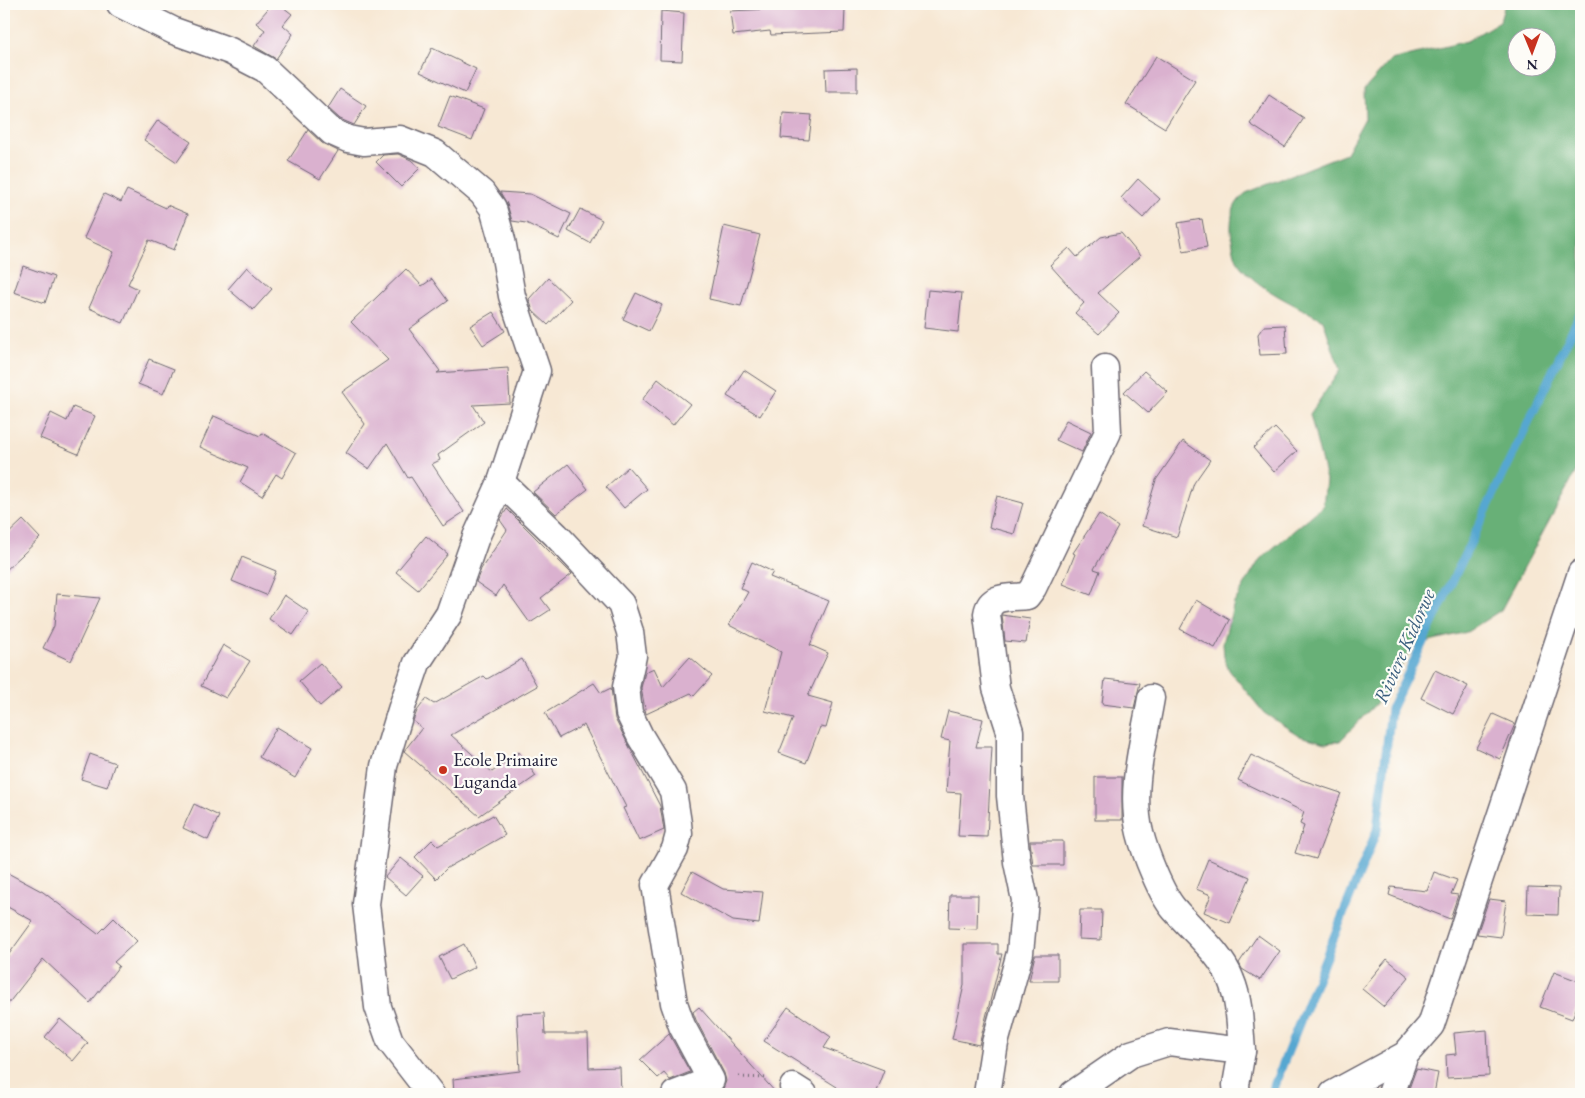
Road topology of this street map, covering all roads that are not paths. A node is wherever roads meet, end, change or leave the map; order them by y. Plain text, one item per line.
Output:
1 (120, 4) edge
2 (1105, 368) dead end
3 (501, 482) junction
4 (1581, 573) edge
5 (1151, 698) dead end
6 (1242, 1051) junction
7 (1405, 1055) junction
8 (431, 1094) edge
9 (675, 1094) edge
10 (987, 1094) edge
11 (1073, 1094) edge
12 (1237, 1094) edge
13 (1333, 1094) edge
14 (1391, 1094) edge

1 - 3 street
2 - 10 street
3 - 8 street
3 - 9 street
4 - 7 street
5 - 6 street
6 - 11 street
6 - 12 street
7 - 13 street
7 - 14 street

